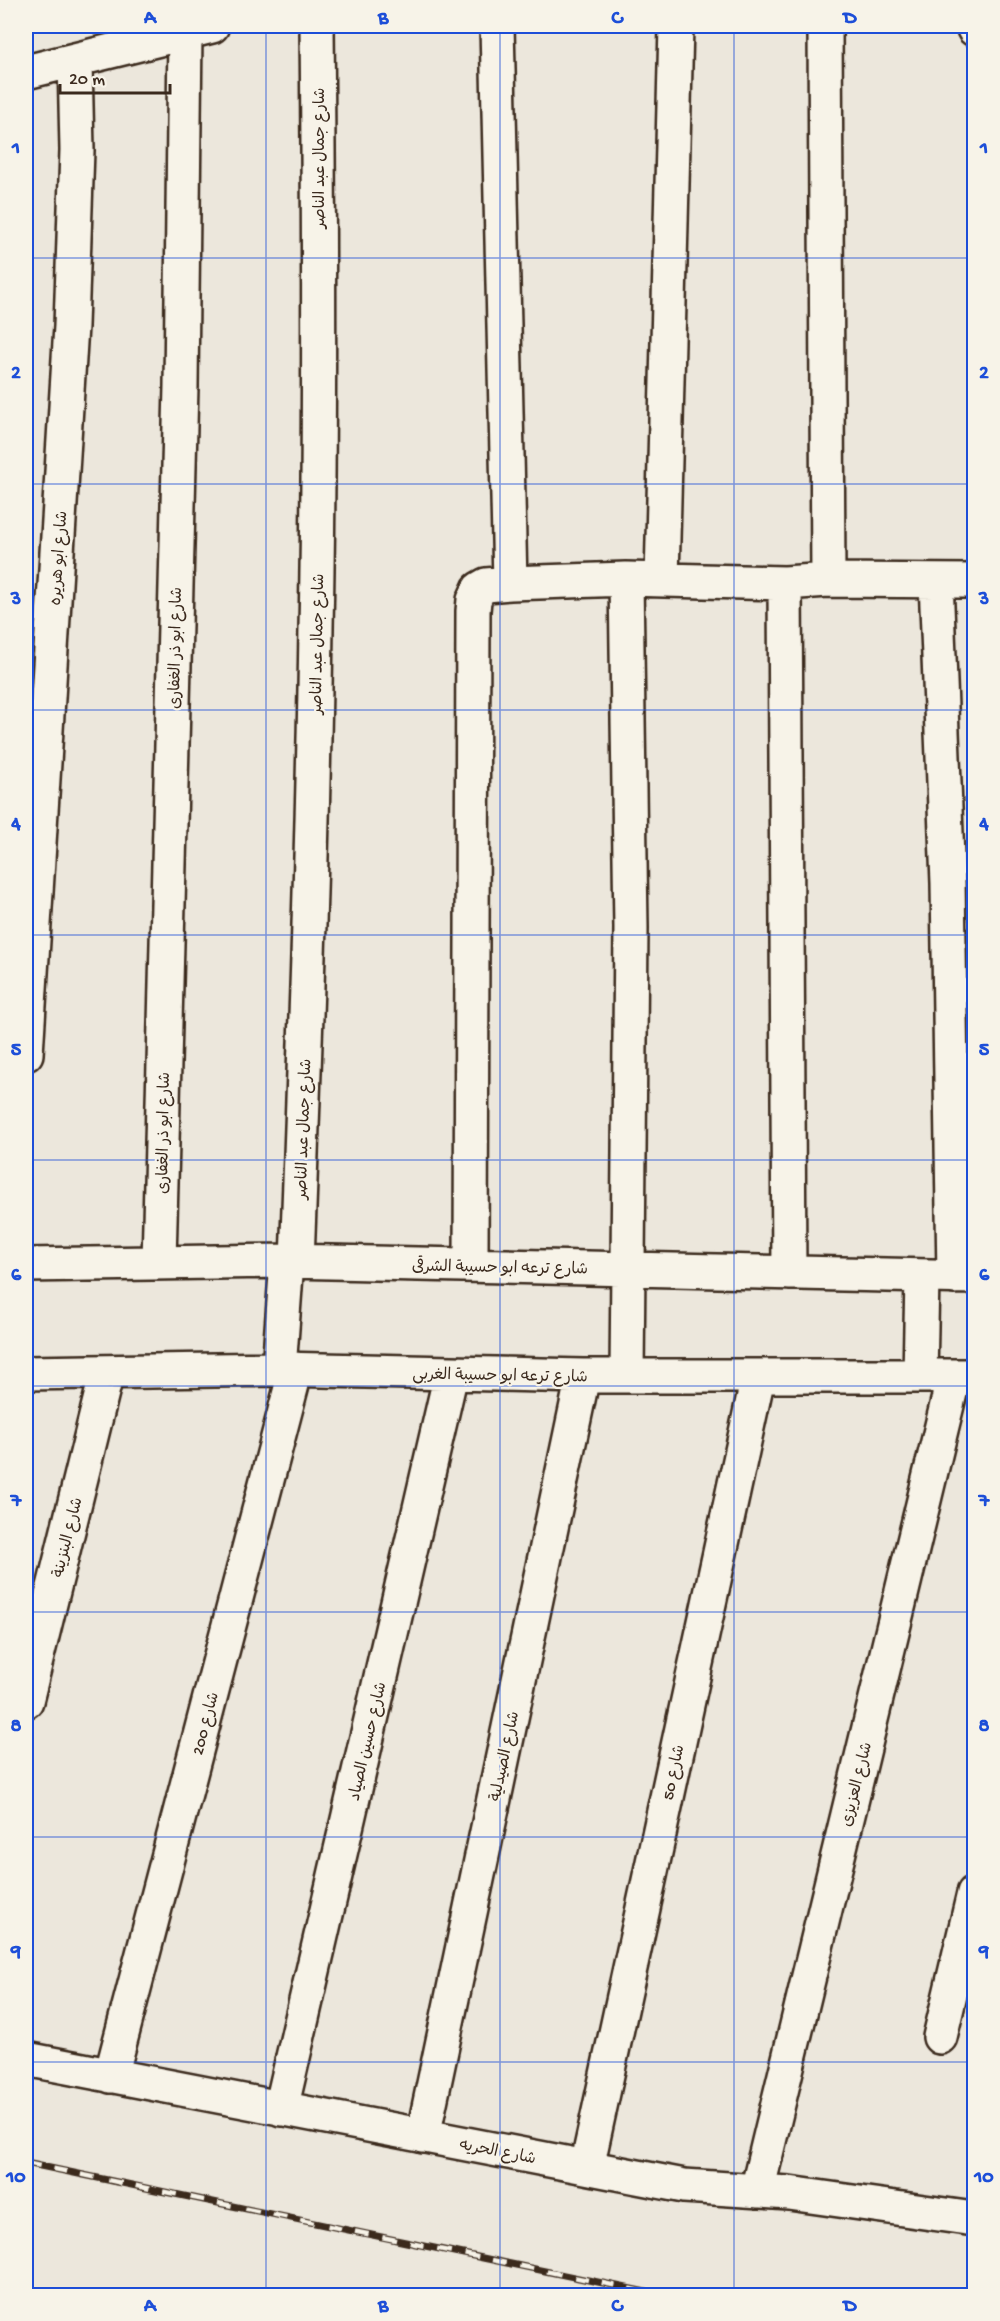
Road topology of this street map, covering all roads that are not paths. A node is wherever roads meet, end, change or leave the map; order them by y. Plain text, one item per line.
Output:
1 (317, 26) edge
2 (497, 26) edge
3 (676, 26) edge
4 (825, 26) edge
5 (186, 30) edge
6 (75, 61) junction
7 (26, 72) edge
8 (626, 579) junction
9 (662, 579) junction
10 (828, 580) junction
11 (936, 581) junction
12 (975, 581) edge
13 (510, 583) junction
14 (785, 583) junction
15 (26, 1054) edge
16 (292, 1261) junction
17 (159, 1263) junction
18 (26, 1265) edge
19 (471, 1265) junction
20 (628, 1268) junction
21 (789, 1273) junction
22 (922, 1277) junction
23 (964, 1277) edge
24 (288, 1369) junction
25 (107, 1372) junction
26 (26, 1373) edge
27 (451, 1374) junction
28 (583, 1376) junction
29 (627, 1376) junction
30 (920, 1376) junction
31 (964, 1376) edge
32 (758, 1377) junction
33 (26, 1701) edge
34 (975, 1893) edge
35 (940, 2037) dead end
36 (26, 2059) edge
37 (111, 2076) junction
38 (281, 2109) junction
39 (423, 2136) junction
40 (587, 2168) junction
41 (757, 2191) junction
42 (975, 2219) edge

1 - 16 street, شارع جمال عبد الناصر
2 - 13 street
3 - 9 street
4 - 10 street
5 - 6 street
5 - 17 street, شارع ابو ذر الغفارى
6 - 7 street
6 - 15 street, شارع ابو هريره
8 - 9 street
8 - 13 street
8 - 20 street
9 - 14 street
10 - 11 street
10 - 14 street
11 - 12 street
11 - 23 street
13 - 19 street
14 - 21 street
16 - 17 street, شارع ترعه ابو حسيبة الشرقى
16 - 19 street, شارع ترعه ابو حسيبة الشرقى
16 - 24 street, شارع جمال عبد الناصر
17 - 18 street, شارع ترعه ابو حسيبة الشرقى
19 - 20 street, شارع ترعه ابو حسيبة الشرقى
20 - 21 street, شارع ترعه ابو حسيبة الشرقى
20 - 29 street
21 - 22 street, شارع ترعه ابو حسيبة الشرقى
22 - 23 street, شارع ترعه ابو حسيبة الشرقى
22 - 30 street
24 - 25 street, شارع ترعه ابو حسيبة الغربى
24 - 27 street, شارع ترعه ابو حسيبة الغربى
24 - 37 street, شارع 200
25 - 26 street, شارع ترعه ابو حسيبة الغربى
25 - 33 street, شارع البنزينة
27 - 28 street, شارع ترعه ابو حسيبة الغربى
27 - 38 street, شارع حسين الصياد
28 - 29 street, شارع ترعه ابو حسيبة الغربى
28 - 39 street, شارع الصيدلية
29 - 32 street, شارع ترعه ابو حسيبة الغربى
30 - 31 street, شارع ترعه ابو حسيبة الغربى
30 - 32 street, شارع ترعه ابو حسيبة الغربى
31 - 41 street, شارع العزيزى
32 - 40 street, شارع 50
34 - 35 street
36 - 37 street, شارع الحريه
37 - 38 street, شارع الحريه
38 - 39 street, شارع الحريه
39 - 40 street, شارع الحريه
40 - 41 street, شارع الحريه
41 - 42 street, شارع الحريه

